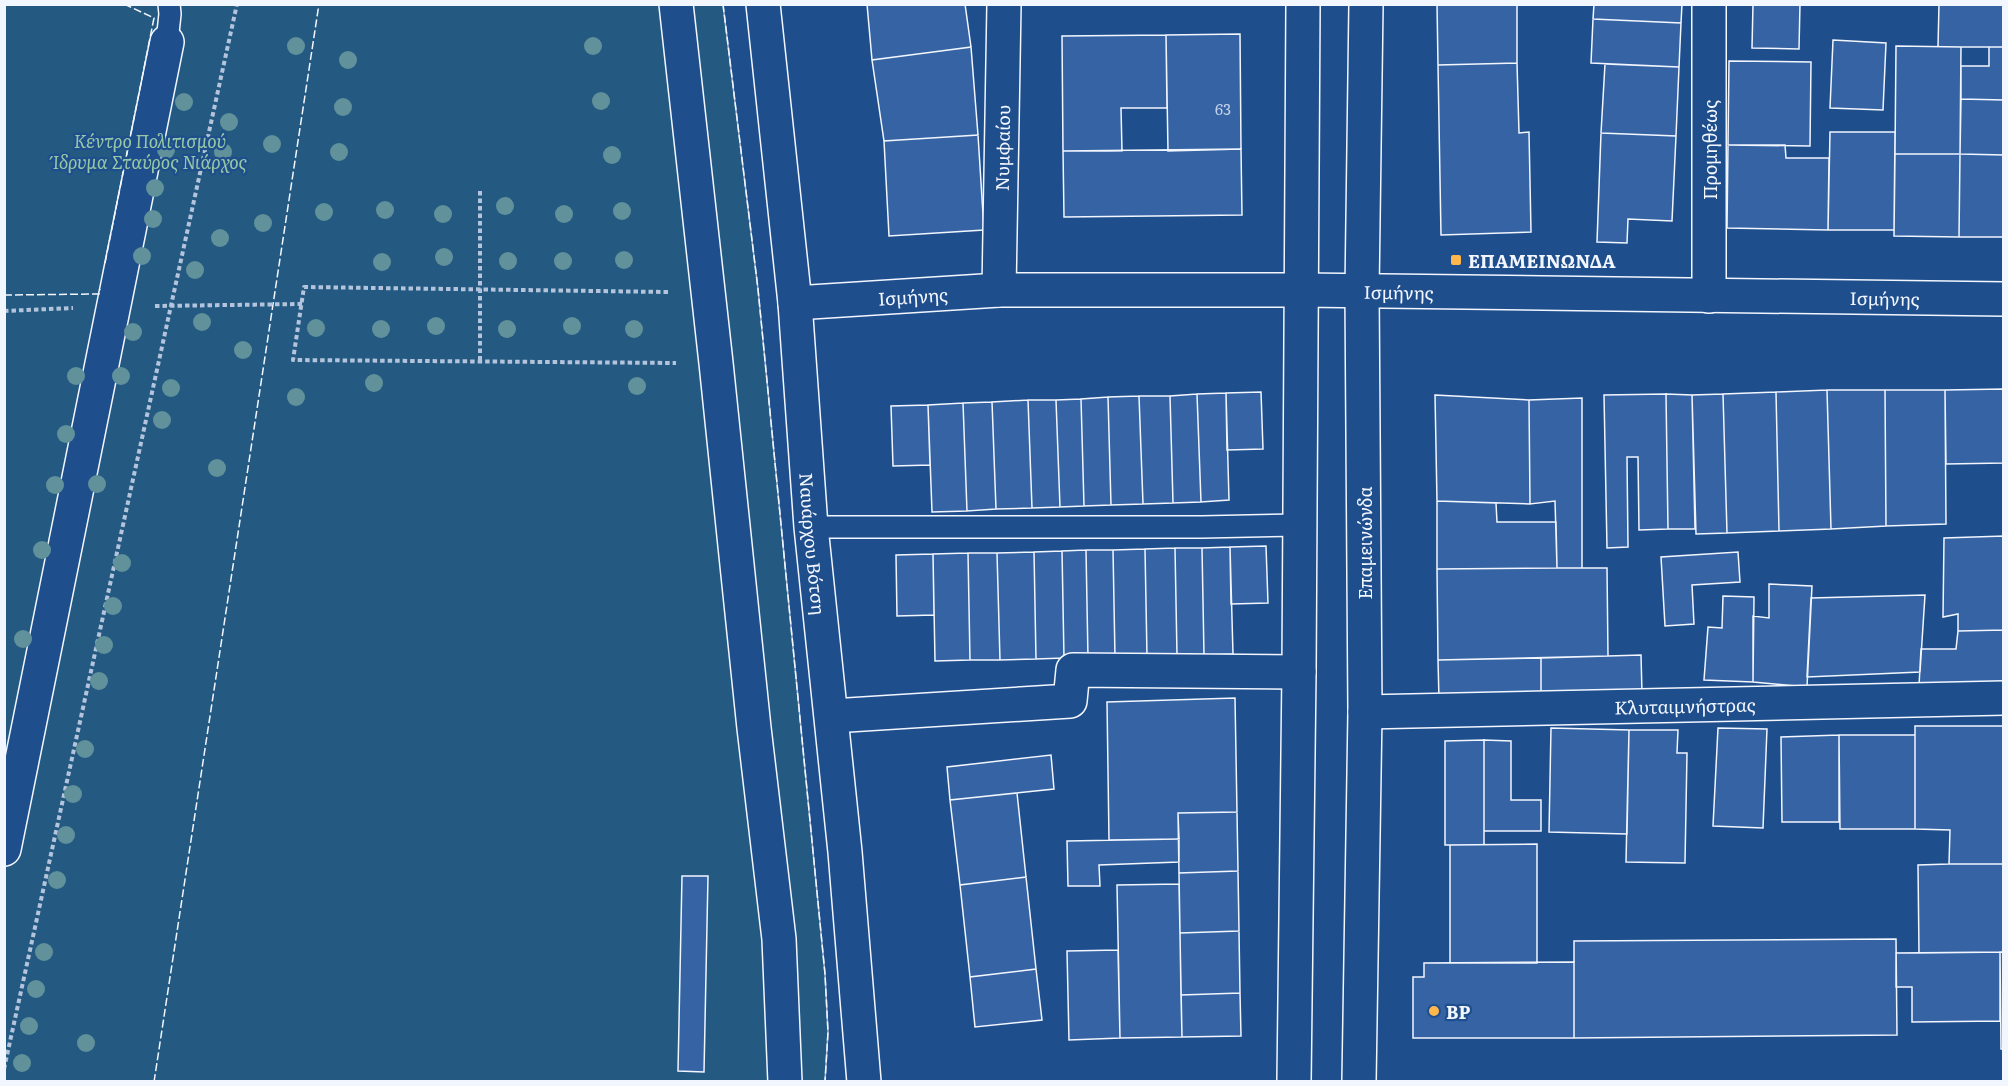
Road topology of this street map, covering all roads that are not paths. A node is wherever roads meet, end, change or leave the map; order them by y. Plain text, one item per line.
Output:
1 (169, 4) edge
2 (676, 4) edge
3 (763, 4) edge
4 (1004, 4) edge
5 (1303, 4) edge
6 (1366, 4) edge
7 (1709, 4) edge
8 (167, 42) joint
9 (1302, 290) junction
10 (999, 291) junction
11 (1362, 291) junction
12 (1709, 296) junction
13 (2004, 299) edge
14 (795, 303) junction
15 (1300, 525) junction
16 (812, 527) junction
17 (1299, 672) junction
18 (2004, 698) edge
19 (1365, 712) junction
20 (832, 716) junction
21 (4, 849) edge
22 (786, 1082) edge
23 (864, 1082) edge
24 (1294, 1082) edge
25 (1359, 1082) edge

1 - 8 lane
2 - 22 street
3 - 14 street, Ναυάρχου Βότση
4 - 10 street, Νυμφαίου
5 - 9 street
6 - 11 street, Επαμεινώνδα
7 - 12 street, Προμηθέως
8 - 21 street
9 - 10 street, Ισμήνης
9 - 11 street, Ισμήνης
9 - 15 street
10 - 14 street, Ισμήνης
11 - 12 street, Ισμήνης
11 - 19 street, Επαμεινώνδα
12 - 13 street, Ισμήνης
14 - 16 street, Ναυάρχου Βότση
15 - 16 lane
15 - 17 street
16 - 20 street, Ναυάρχου Βότση
17 - 20 street
17 - 24 street
18 - 19 street, Κλυταιμνήστρας
19 - 25 street, Επαμεινώνδα
20 - 23 street, Ναυάρχου Βότση

